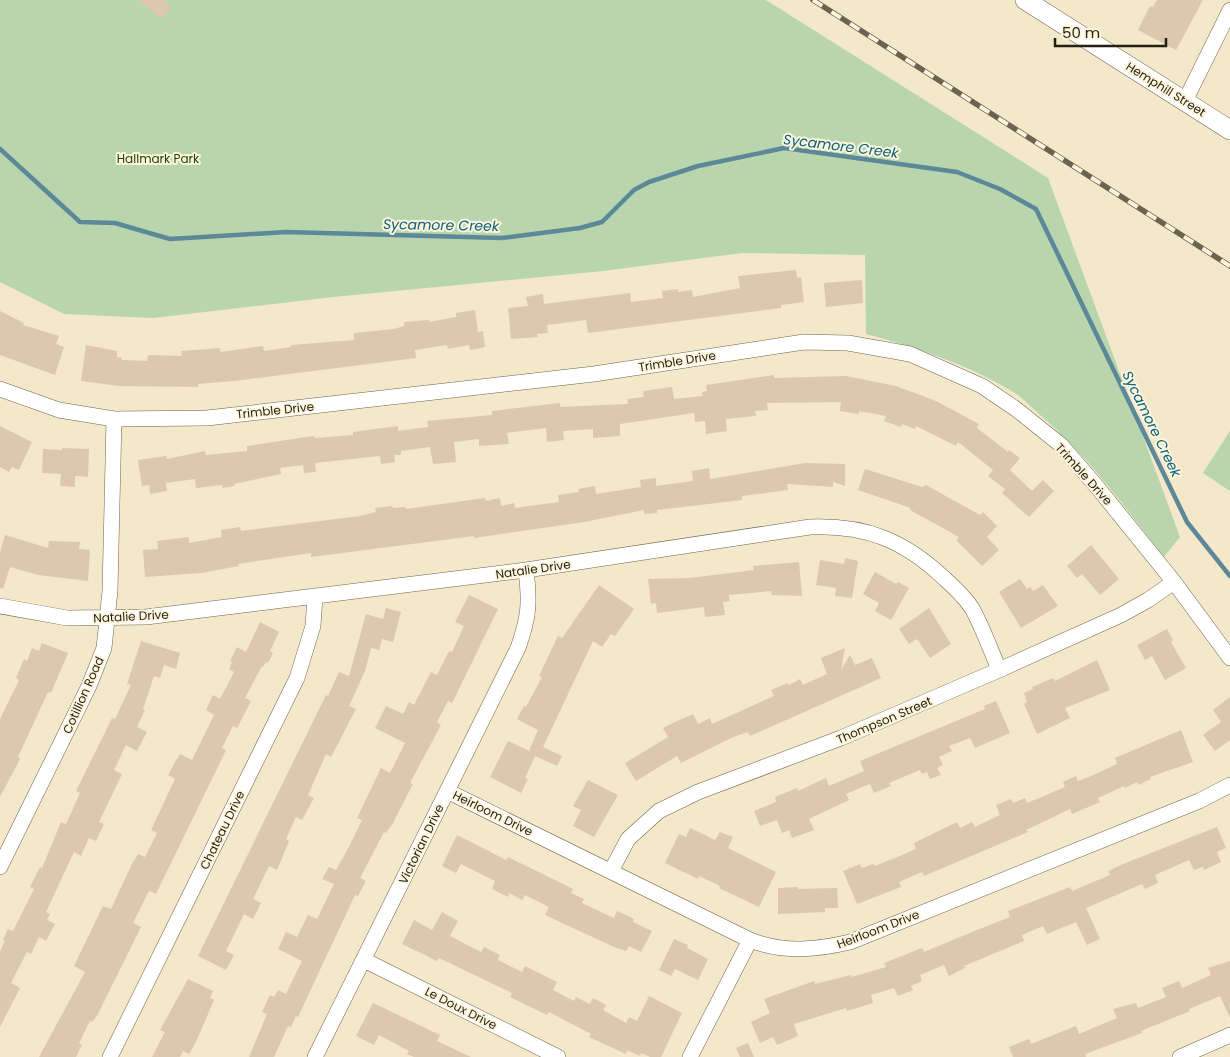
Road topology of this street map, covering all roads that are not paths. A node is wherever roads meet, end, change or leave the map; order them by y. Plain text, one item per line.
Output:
1 (1025, 0) edge
2 (1230, 10) edge
3 (1184, 101) junction
4 (1230, 130) edge
5 (0, 389) edge
6 (114, 420) junction
7 (526, 570) junction
8 (1174, 582) junction
9 (315, 597) junction
10 (0, 606) edge
11 (108, 619) junction
12 (1230, 658) edge
13 (999, 670) junction
14 (1230, 785) edge
15 (447, 791) junction
16 (0, 867) edge
17 (611, 871) junction
18 (750, 940) junction
19 (364, 960) junction
20 (1230, 1035) edge
21 (1208, 1051) edge
22 (110, 1057) edge
23 (315, 1057) edge
24 (558, 1057) edge
25 (690, 1057) edge
26 (1180, 1057) edge

1 - 3 street, Hemphill Street
2 - 3 street
3 - 4 street, Hemphill Street
5 - 6 street, Trimble Drive
6 - 8 street, Trimble Drive
6 - 11 street, Cotillion Road
7 - 9 street, Natalie Drive
7 - 13 street, Natalie Drive
7 - 15 street, Victorian Drive
8 - 12 street, Trimble Drive
8 - 13 street, Thompson Street
9 - 11 street, Natalie Drive
9 - 22 street, Chateau Drive
10 - 11 street, Natalie Drive
11 - 16 street, Cotillion Road
13 - 17 street, Thompson Street
14 - 18 street, Heirloom Drive
15 - 17 street, Heirloom Drive
15 - 19 street, Victorian Drive
17 - 18 street, Heirloom Drive
18 - 25 street
19 - 23 street, Victorian Drive
19 - 24 street, Le Doux Drive
20 - 21 street
21 - 26 street

